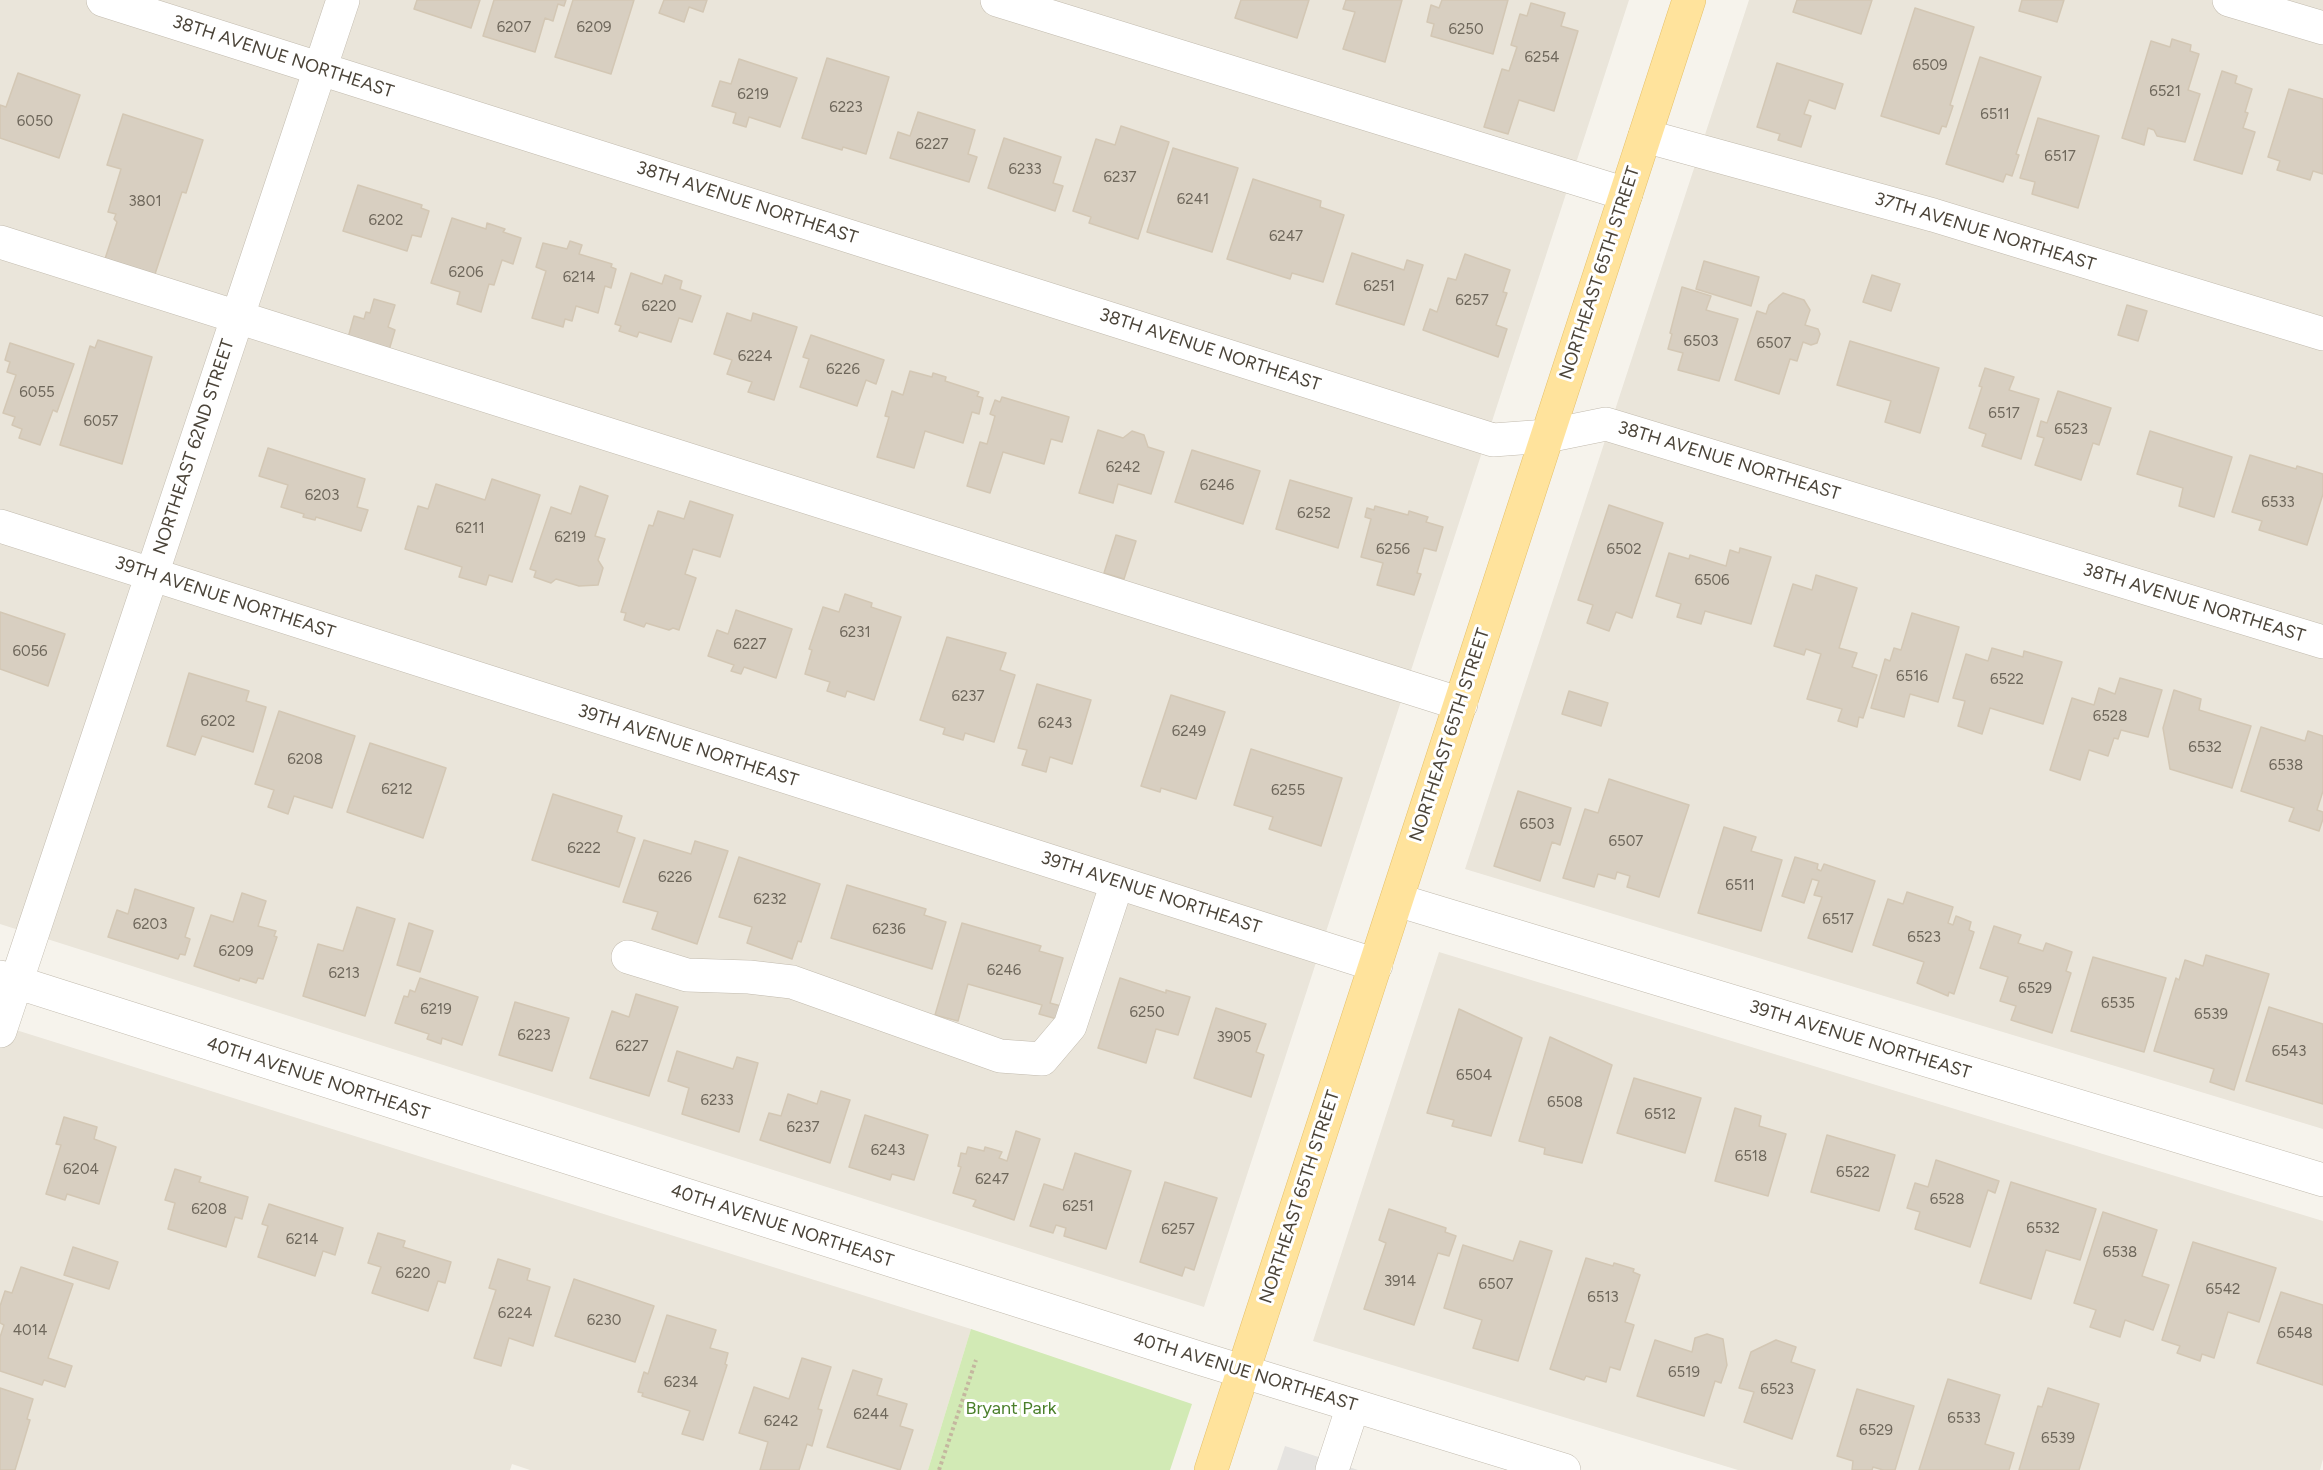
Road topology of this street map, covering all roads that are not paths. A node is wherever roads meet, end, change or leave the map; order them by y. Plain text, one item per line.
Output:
1 (103, 0) edge
2 (343, 0) edge
3 (997, 0) edge
4 (1689, 0) edge
5 (2229, 0) edge
6 (2323, 28) edge
7 (321, 69) junction
8 (1645, 136) junction
9 (1626, 194) junction
10 (0, 243) edge
11 (238, 316) junction
12 (2323, 334) edge
13 (1547, 436) junction
14 (0, 526) edge
15 (152, 574) junction
16 (2323, 642) edge
17 (1461, 704) junction
18 (1117, 883) junction
19 (1397, 900) junction
20 (628, 957) dead end
21 (1376, 964) junction
22 (8, 980) edge
23 (0, 1031) edge
24 (2323, 1180) edge
25 (1243, 1372) junction
26 (1353, 1406) junction
27 (1211, 1470) edge
28 (1332, 1470) edge
29 (1564, 1470) edge

1 - 7 street, 38TH AVENUE NORTHEAST
2 - 7 street, NORTHEAST 62ND STREET
3 - 9 street
4 - 8 main road, NORTHEAST 65TH STREET
5 - 6 street
7 - 11 street, NORTHEAST 62ND STREET
7 - 13 street, 38TH AVENUE NORTHEAST
8 - 9 main road, NORTHEAST 65TH STREET
8 - 12 street, 37TH AVENUE NORTHEAST
9 - 13 main road, NORTHEAST 65TH STREET
10 - 11 street
11 - 15 street, NORTHEAST 62ND STREET
11 - 17 street
13 - 16 street, 38TH AVENUE NORTHEAST
13 - 17 main road, NORTHEAST 65TH STREET
14 - 15 street, 39TH AVENUE NORTHEAST
15 - 18 street, 39TH AVENUE NORTHEAST
15 - 22 street, NORTHEAST 62ND STREET
17 - 19 main road, NORTHEAST 65TH STREET
18 - 20 street
18 - 21 street, 39TH AVENUE NORTHEAST
19 - 21 main road, NORTHEAST 65TH STREET
19 - 24 street, 39TH AVENUE NORTHEAST
21 - 25 main road, NORTHEAST 65TH STREET
22 - 23 street, NORTHEAST 62ND STREET
22 - 25 street, 40TH AVENUE NORTHEAST
25 - 26 street, 40TH AVENUE NORTHEAST
25 - 27 main road, NORTHEAST 65TH STREET
26 - 28 street
26 - 29 street, 40TH AVENUE NORTHEAST

